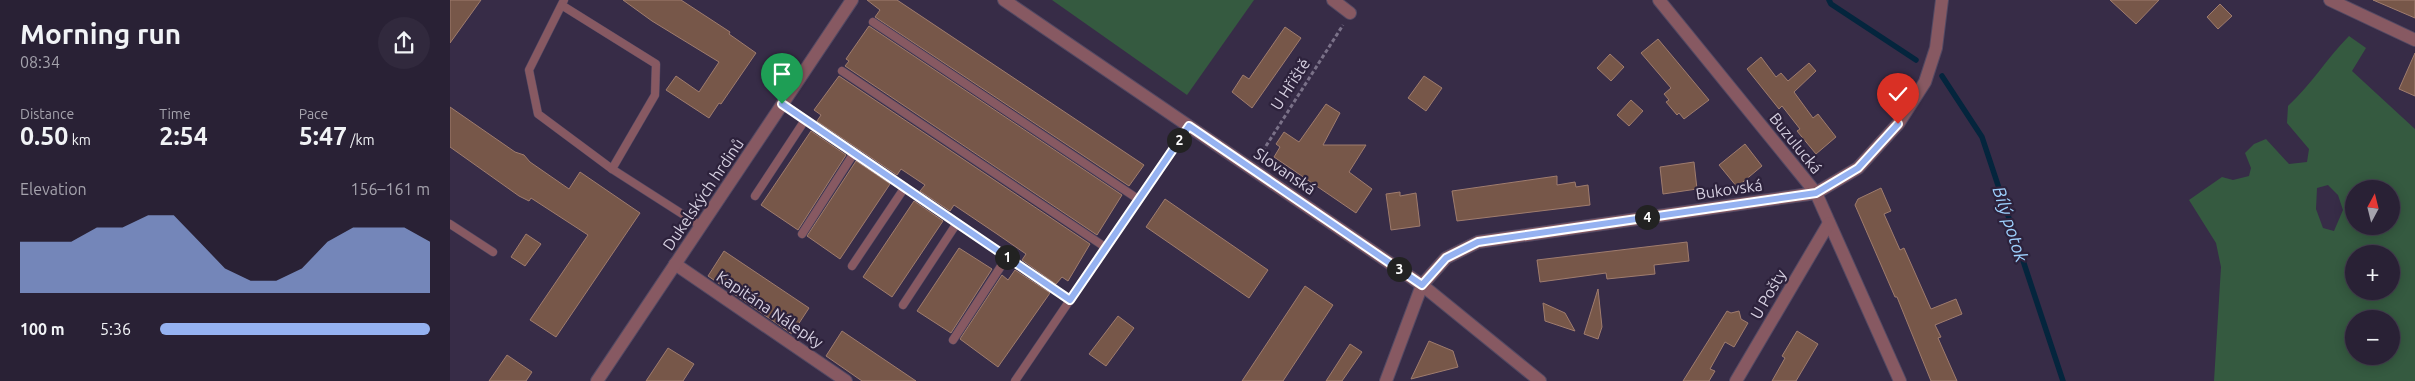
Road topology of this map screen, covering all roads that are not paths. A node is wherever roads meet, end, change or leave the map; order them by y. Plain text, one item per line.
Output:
1 (852, 0) edge
2 (1004, 0) edge
3 (1333, 0) edge
4 (1659, 0) edge
5 (1942, 0) edge
6 (2330, 0) edge
7 (563, 3) edge
8 (1350, 14) road end
9 (872, 22) dead end
10 (2415, 40) edge
11 (842, 71) dead end
12 (782, 104) junction
13 (806, 120) junction
14 (1189, 126) junction
15 (854, 153) junction
16 (612, 169) junction
17 (905, 187) junction
18 (1816, 193) junction
19 (755, 196) dead end
20 (1138, 199) junction
21 (957, 223) junction
22 (1829, 223) junction
23 (450, 224) edge
24 (701, 226) junction
25 (802, 234) dead end
26 (1105, 247) junction
27 (493, 252) dead end
28 (1007, 257) junction
29 (675, 264) junction
30 (852, 266) dead end
31 (1422, 285) junction
32 (1070, 300) junction
33 (903, 304) dead end
34 (953, 340) dead end
35 (597, 381) edge
36 (846, 381) edge
37 (1015, 381) edge
38 (1386, 381) edge
39 (1540, 381) edge
40 (1736, 381) edge
41 (1900, 381) edge

1 - 12 street, Dukelských hrdinů
2 - 14 street, Slovanská
3 - 8 street
4 - 18 street, Buzulucká
5 - 18 street, Bukovská
6 - 10 street
7 - 16 lane
7 - 16 lane
9 - 20 lane
11 - 26 lane
12 - 13 lane
12 - 24 street, Dukelských hrdinů
13 - 15 lane
13 - 19 lane
14 - 20 lane
14 - 31 street, Slovanská
15 - 17 lane
15 - 25 lane
16 - 24 lane
17 - 21 lane
17 - 30 lane
18 - 22 street, Buzulucká
18 - 31 street, Bukovská
20 - 26 lane
21 - 28 lane
21 - 33 lane
22 - 40 street, U Pošty
22 - 41 street, Buzulucká
23 - 27 lane
24 - 29 street, Dukelských hrdinů
26 - 32 lane
28 - 32 lane
28 - 34 lane
29 - 35 street, Dukelských hrdinů
29 - 36 street, Kapitána Nálepky
31 - 38 street
31 - 39 street, Slovanská
32 - 37 lane

